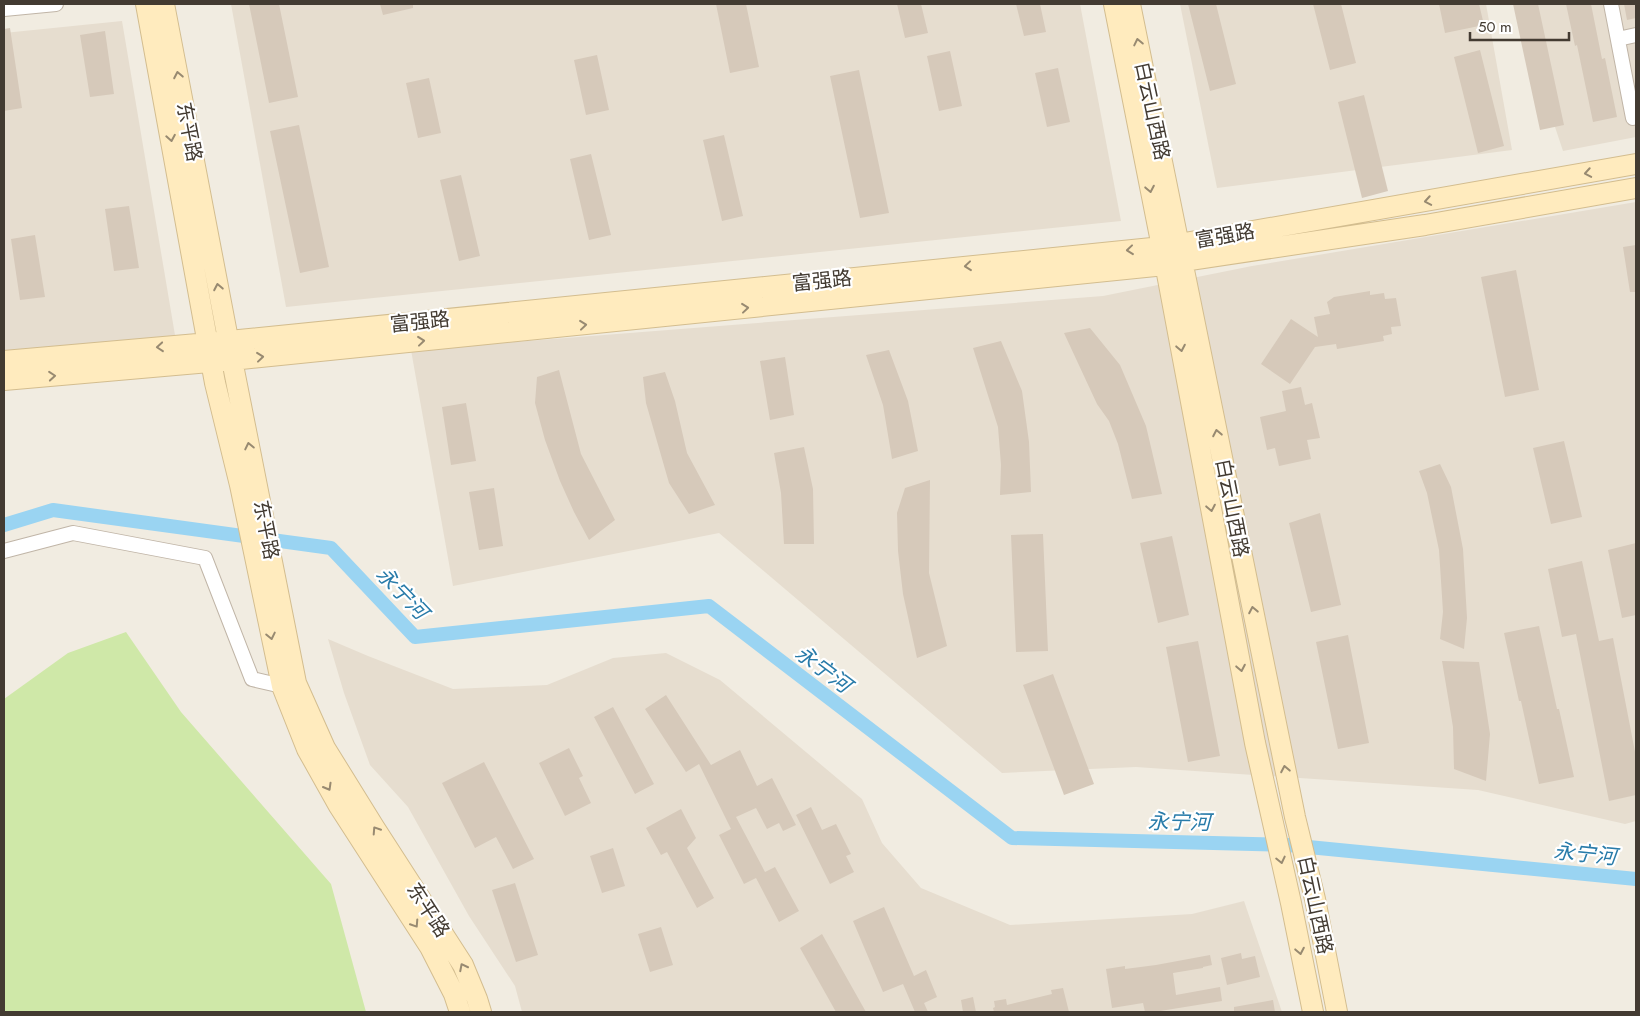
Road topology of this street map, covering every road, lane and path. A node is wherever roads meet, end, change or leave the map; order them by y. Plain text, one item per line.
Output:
1 (56, 4) edge
2 (146, 4) edge
3 (164, 4) edge
4 (1114, 4) edge
5 (1130, 4) edge
6 (1611, 4) edge
7 (4, 10) edge
8 (1636, 35) edge
9 (1618, 39) junction
10 (1633, 118) dead end
11 (1636, 164) edge
12 (1636, 188) edge
13 (1172, 254) junction
14 (220, 352) junction
15 (4, 361) edge
16 (4, 380) edge
17 (4, 551) edge
18 (269, 590) junction
19 (282, 686) junction
20 (460, 1012) edge
21 (481, 1012) edge
22 (1312, 1012) edge
23 (1337, 1012) edge

1 - 7 street
2 -> 14 main road, 东平路
14 -> 3 main road, 东平路
4 -> 13 main road, 白云山西路
13 -> 5 main road, 白云山西路
6 - 9 street
8 - 9 street
9 - 10 street
11 -> 13 main road, 富强路
12 - 13 main road, 富强路
13 - 14 main road, 富强路
13 -> 22 main road, 白云山西路
23 -> 13 main road, 白云山西路
14 -> 15 main road, 富强路
16 -> 14 main road, 富强路
14 - 18 main road, 东平路
18 -> 14 main road, 东平路
17 - 19 street
18 -> 19 main road, 东平路
21 -> 18 main road, 东平路
19 -> 20 main road, 东平路

